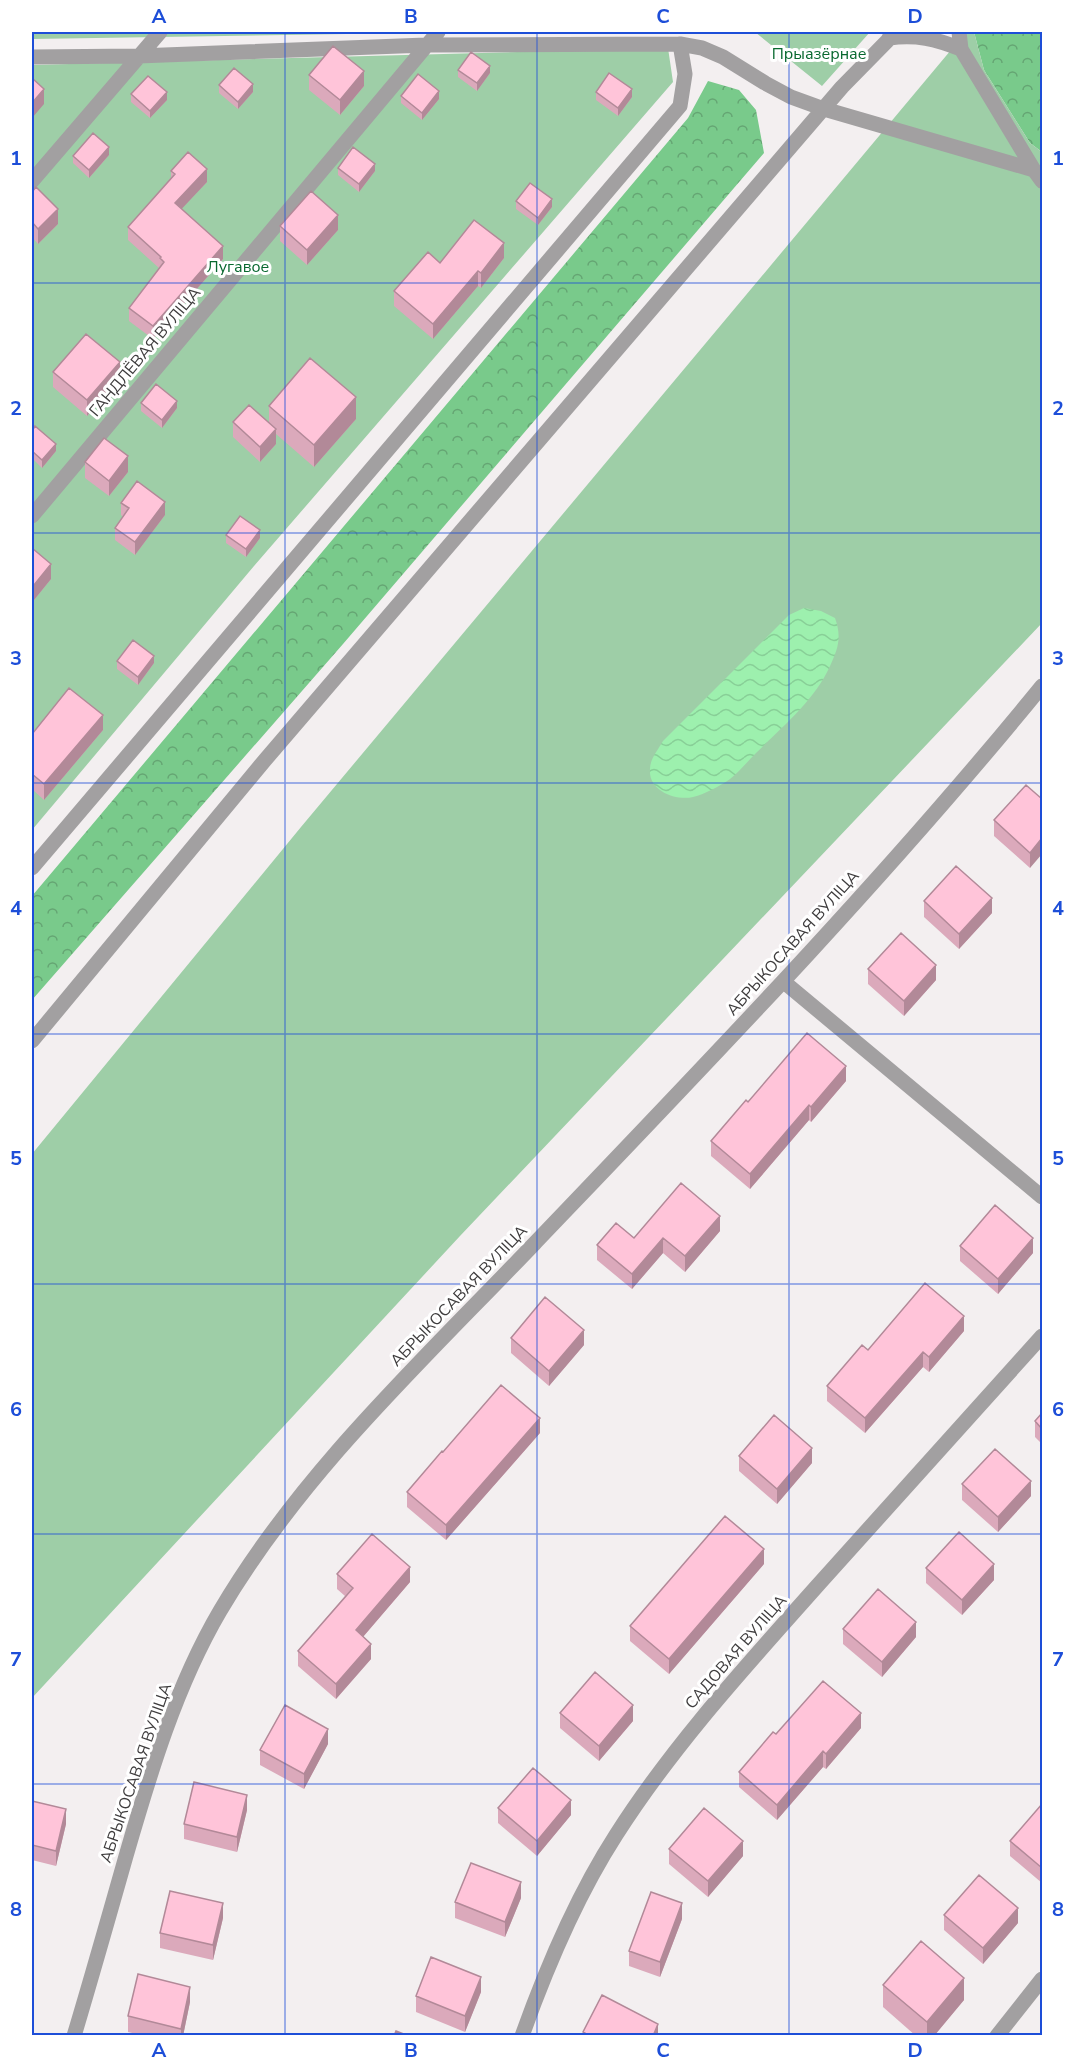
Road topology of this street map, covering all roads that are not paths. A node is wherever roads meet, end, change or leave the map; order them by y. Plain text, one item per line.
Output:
1 (160, 32) edge
2 (438, 32) edge
3 (959, 32) edge
4 (892, 35) edge
5 (680, 44) junction
6 (426, 45) junction
7 (961, 49) junction
8 (138, 56) junction
9 (32, 57) edge
10 (824, 109) junction
11 (1038, 176) edge
12 (32, 181) edge
13 (32, 516) edge
14 (1042, 686) edge
15 (32, 868) edge
16 (784, 982) junction
17 (32, 1041) edge
18 (1042, 1197) edge
19 (1042, 1336) edge
20 (1042, 1979) edge
21 (74, 2036) edge
22 (522, 2036) edge
23 (997, 2036) edge

1 - 8 street
2 - 6 street, ГАНДЛЁВАЯ ВУЛІЦА
3 - 7 street
4 - 7 street
4 - 10 street
5 - 6 street
5 - 10 street
5 - 15 street
6 - 8 street
6 - 13 street, ГАНДЛЁВАЯ ВУЛІЦА
7 - 11 street
8 - 9 street
8 - 12 street
10 - 11 street
10 - 17 street
14 - 16 street, АБРЫКОСАВАЯ ВУЛІЦА
16 - 18 street
16 - 21 street, АБРЫКОСАВАЯ ВУЛІЦА
19 - 22 street, САДОВАЯ ВУЛІЦА
20 - 23 street

